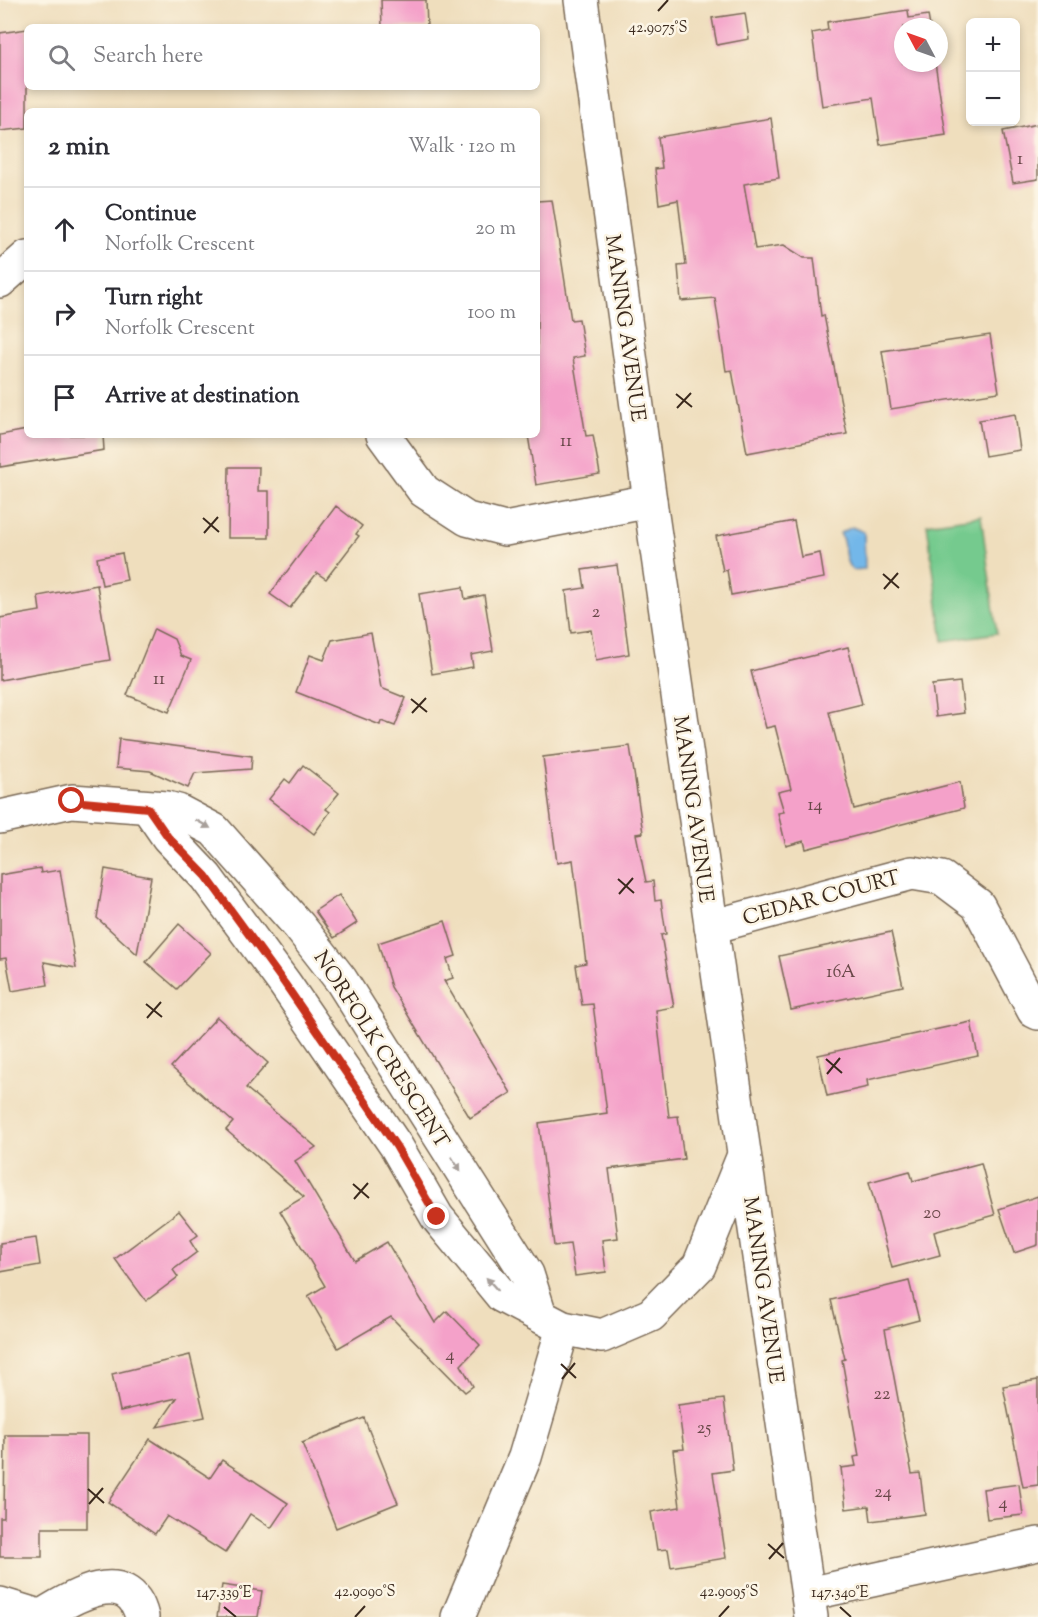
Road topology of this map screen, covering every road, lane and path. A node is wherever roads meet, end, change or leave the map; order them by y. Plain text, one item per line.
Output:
1 (581, 0) edge
2 (24, 259) edge
3 (0, 281) edge
4 (385, 438) edge
5 (650, 501) junction
6 (148, 808) junction
7 (0, 817) edge
8 (711, 927) junction
9 (1038, 1013) edge
10 (744, 1154) junction
11 (552, 1322) junction
12 (1038, 1544) edge
13 (0, 1604) edge
14 (810, 1606) edge
15 (42, 1616) edge
16 (142, 1617) edge
17 (458, 1617) edge

1 - 5 street, MANING AVENUE
2 - 3 street
4 - 5 street
5 - 8 street, MANING AVENUE
6 - 7 street, NORFOLK CRESCENT
11 -> 6 street, NORFOLK CRESCENT
6 -> 11 street, NORFOLK CRESCENT
8 - 9 street, CEDAR COURT
8 - 10 street, MANING AVENUE
10 - 11 street, NORFOLK CRESCENT
10 - 14 street, MANING AVENUE
11 - 17 street
12 - 14 street
13 - 15 street
15 - 16 street

